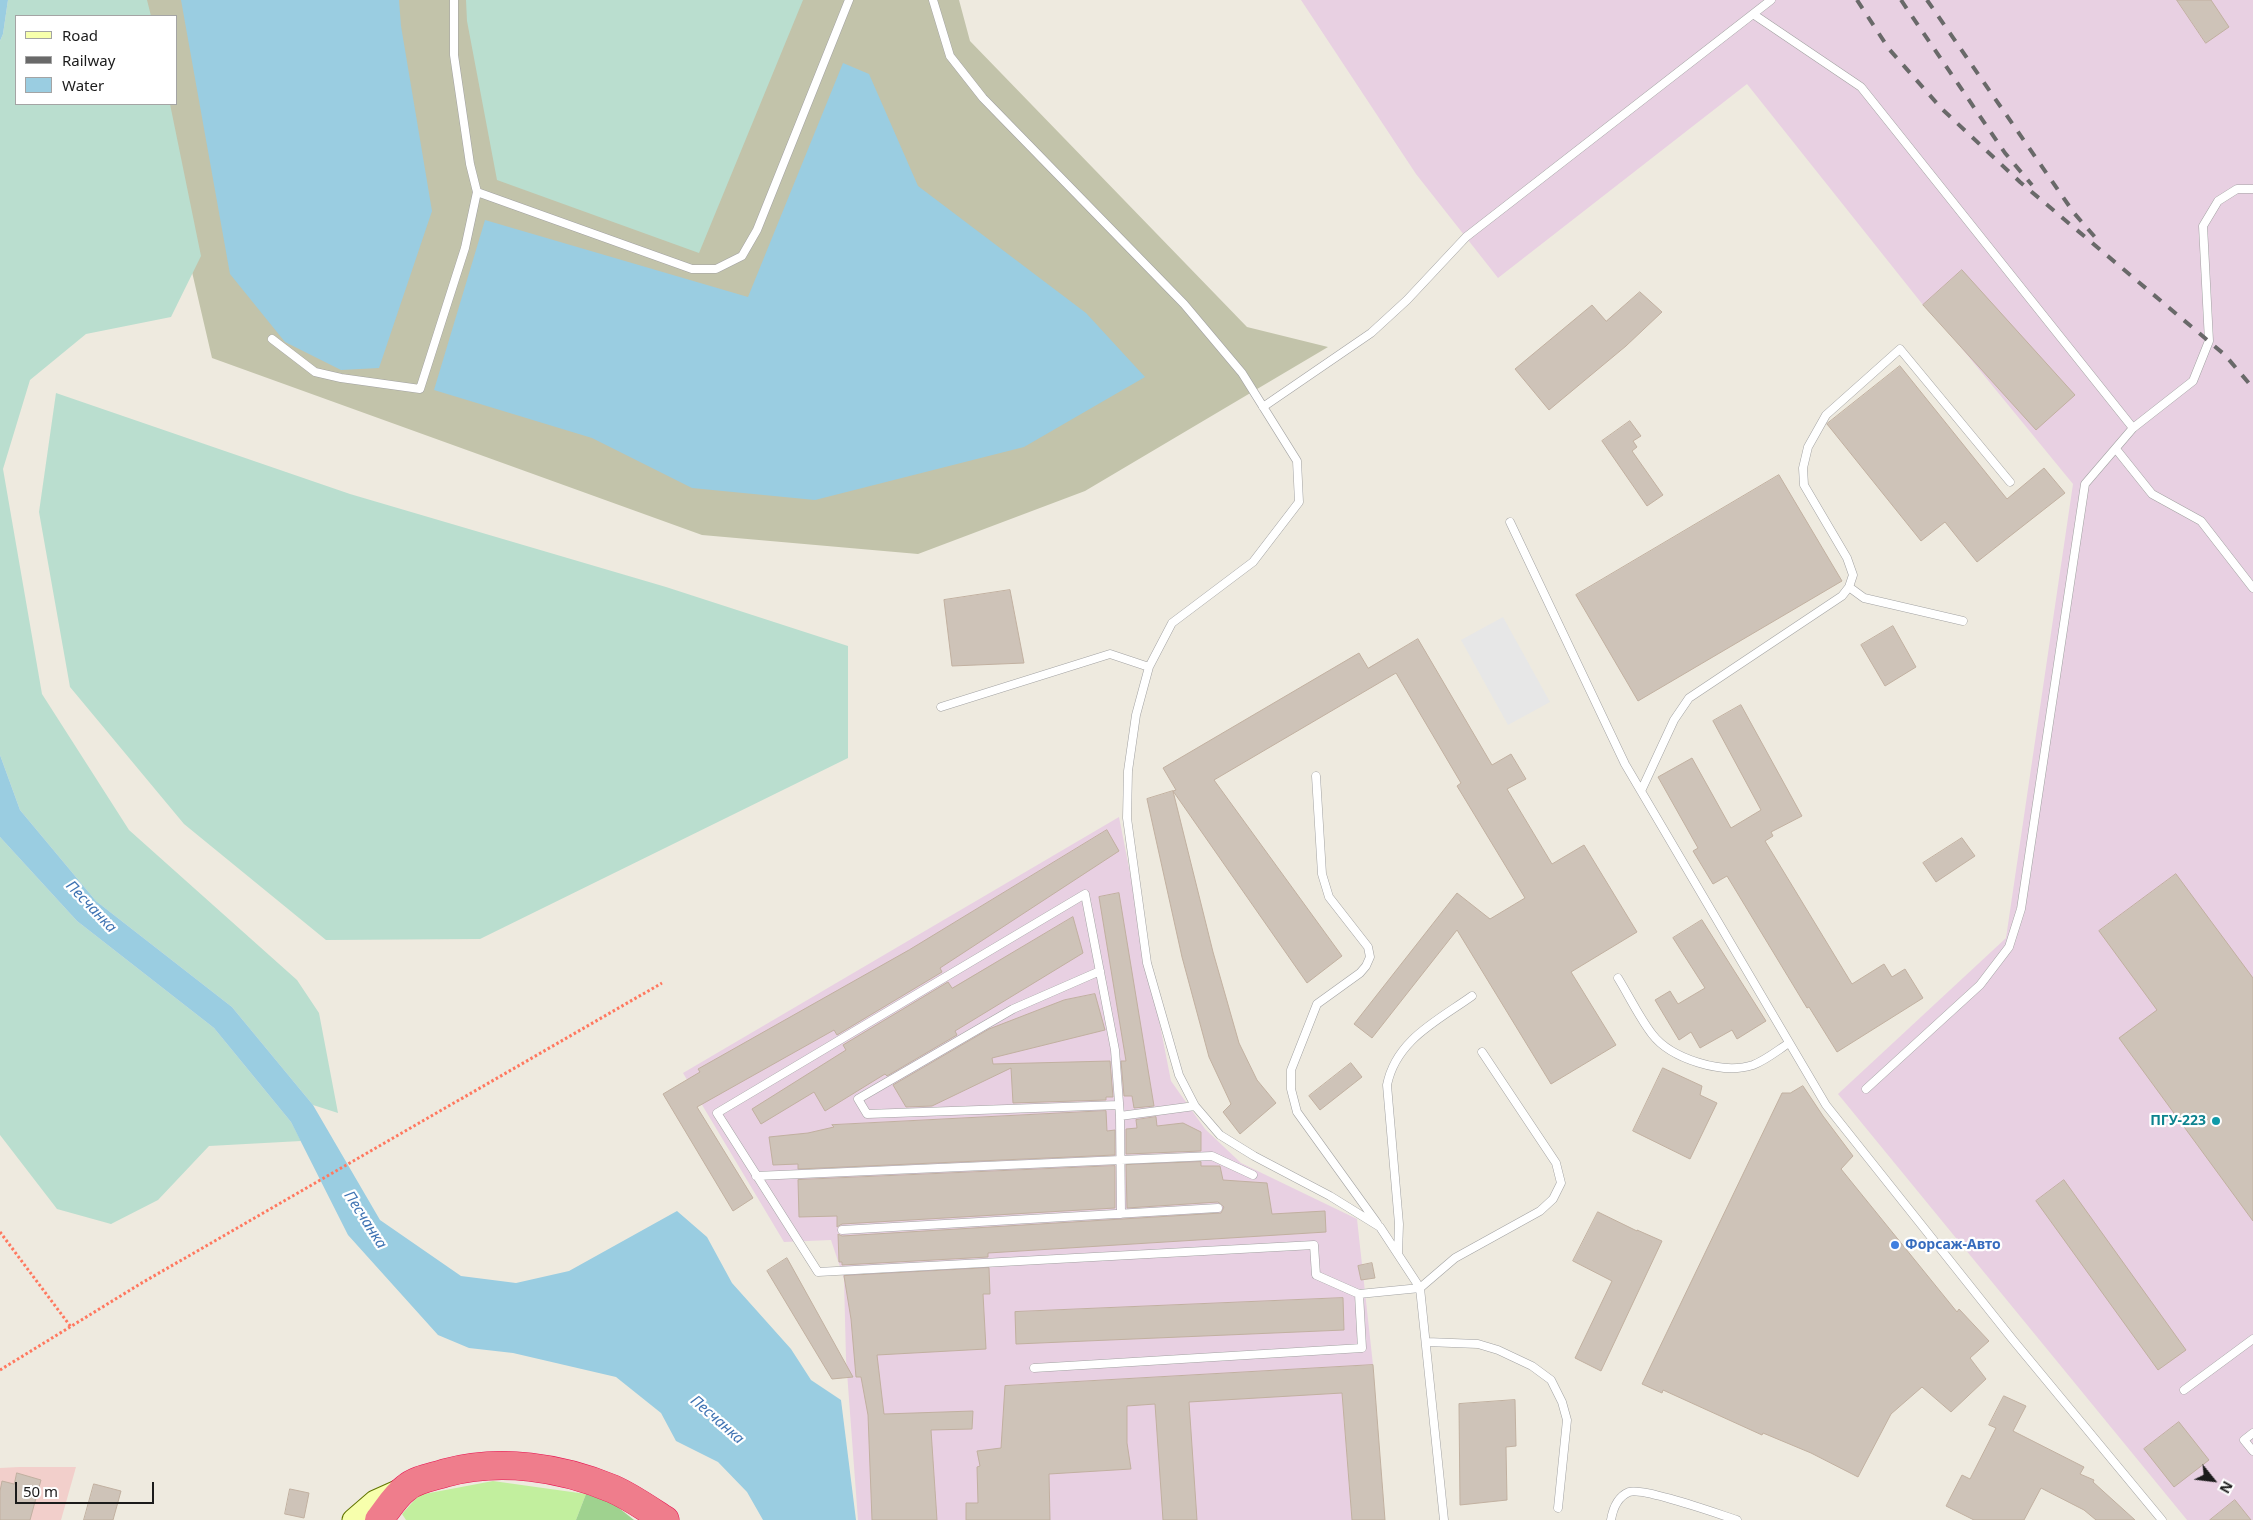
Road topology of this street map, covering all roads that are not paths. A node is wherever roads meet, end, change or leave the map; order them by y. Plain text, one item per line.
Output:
1 (454, 0) edge
2 (849, 0) edge
3 (933, 0) edge
4 (1771, 0) edge
5 (1753, 14) junction
6 (2253, 189) edge
7 (477, 192) junction
8 (272, 339) dead end
9 (1263, 407) junction
10 (2133, 428) junction
11 (2116, 449) junction
12 (2010, 482) dead end
13 (1510, 522) dead end
14 (1849, 587) junction
15 (2253, 588) edge
16 (1963, 621) dead end
17 (1149, 667) junction
18 (941, 706) dead end
19 (1316, 776) dead end
20 (1640, 791) junction
21 (1100, 971) junction
22 (1618, 978) dead end
23 (1472, 996) dead end
24 (1789, 1043) junction
25 (1482, 1052) dead end
26 (1866, 1088) dead end
27 (1120, 1105) junction
28 (1195, 1106) junction
29 (1120, 1116) junction
30 (1120, 1161) junction
31 (1253, 1175) dead end
32 (756, 1176) junction
33 (1218, 1208) dead end
34 (1121, 1214) junction
35 (1380, 1227) junction
36 (842, 1230) dead end
37 (1398, 1254) junction
38 (1420, 1288) junction
39 (1359, 1294) junction
40 (2253, 1339) edge
41 (1427, 1342) junction
42 (1034, 1368) dead end
43 (2184, 1390) dead end
44 (2253, 1432) edge
45 (2253, 1450) edge
46 (406, 1487) junction
47 (1558, 1508) dead end
48 (353, 1520) edge
49 (379, 1520) edge
50 (665, 1520) edge
51 (1444, 1520) edge
52 (1611, 1520) edge
53 (1737, 1520) edge
54 (2162, 1520) edge

1 - 7 lane
2 - 7 lane
3 - 9 lane
4 - 5 lane
5 - 9 lane
5 - 10 lane
6 - 10 lane
7 - 8 lane
9 - 17 lane
10 - 11 lane
11 - 15 lane
11 - 26 lane
12 - 14 lane
13 - 20 lane
14 - 16 lane
14 - 20 lane
17 - 18 lane
17 - 28 lane
19 - 35 lane
20 - 24 lane
21 - 27 lane
21 - 27 lane
21 - 32 lane
22 - 24 lane
23 - 37 lane
24 - 54 lane
25 - 38 lane
27 - 29 lane
28 - 29 lane
28 - 35 lane
29 - 30 lane
30 - 31 lane
30 - 32 lane
30 - 34 lane
32 - 39 lane
33 - 34 lane
34 - 36 lane
35 - 37 lane
37 - 38 lane
38 - 39 lane
38 - 41 lane
39 - 42 lane
40 - 43 lane
41 - 47 lane
41 - 51 lane
44 - 45 lane
46 - 48 main road
46 - 49 highway
46 - 50 highway
52 - 53 lane

